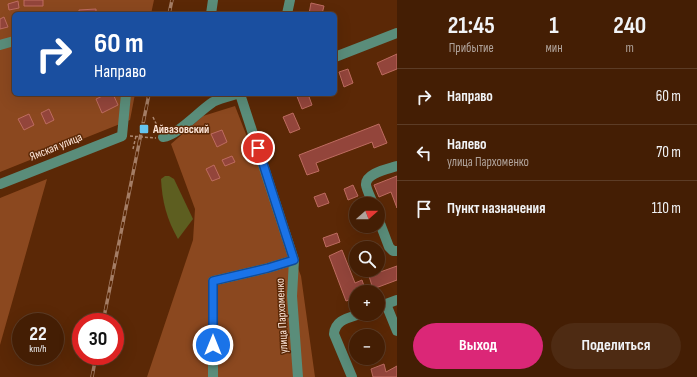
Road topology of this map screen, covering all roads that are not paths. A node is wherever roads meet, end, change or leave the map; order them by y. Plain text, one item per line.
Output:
1 (213, 0) edge
2 (290, 0) edge
3 (212, 12) edge
4 (287, 12) edge
5 (397, 33) edge
6 (12, 42) edge
7 (0, 45) edge
8 (337, 56) edge
9 (126, 96) edge
10 (230, 96) edge
11 (239, 96) edge
12 (163, 137) road end
13 (397, 166) edge
14 (0, 184) edge
15 (370, 197) edge
16 (384, 233) edge
17 (397, 251) edge
18 (294, 260) junction
19 (397, 300) edge
20 (385, 305) edge
21 (385, 311) edge
22 (349, 318) edge
23 (397, 331) edge
24 (213, 377) edge
25 (298, 377) edge
26 (352, 377) edge

1 - 3 street
2 - 4 street
5 - 8 street
6 - 7 street
9 - 14 street, Ямская улица
10 - 12 street
11 - 18 street, улица Пархоменко
13 - 15 street
16 - 17 street
18 - 24 street
18 - 25 street, улица Пархоменко
19 - 20 street
21 - 23 street
22 - 26 street

